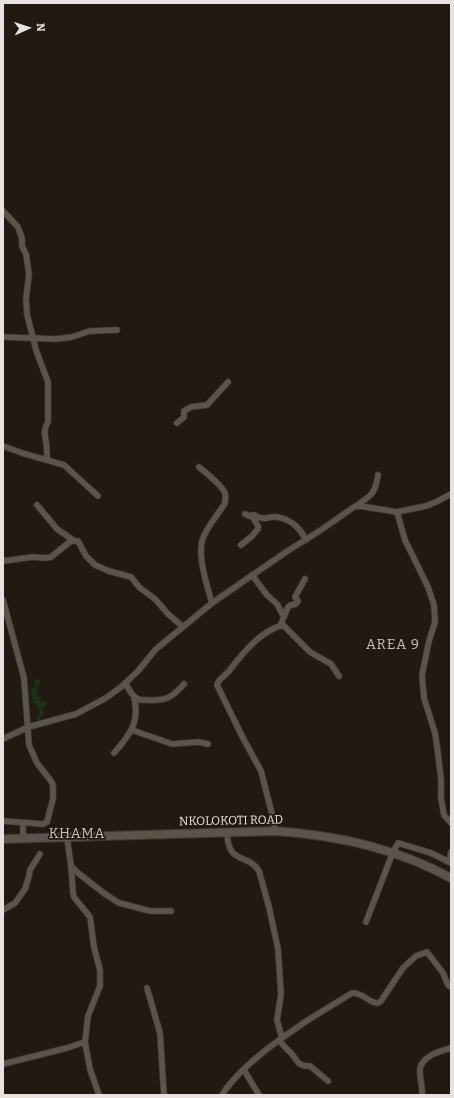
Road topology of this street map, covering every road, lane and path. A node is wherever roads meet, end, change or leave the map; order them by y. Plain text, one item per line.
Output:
1 (3, 210) edge
2 (117, 330) dead end
3 (3, 337) edge
4 (33, 339) junction
5 (228, 382) dead end
6 (177, 423) dead end
7 (3, 446) edge
8 (47, 460) junction
9 (199, 467) dead end
10 (378, 476) dead end
11 (451, 494) edge
12 (98, 496) dead end
13 (37, 505) dead end
14 (354, 507) junction
15 (397, 512) junction
16 (244, 514) dead end
17 (252, 516) junction
18 (73, 540) junction
19 (306, 540) junction
20 (241, 545) dead end
21 (3, 561) edge
22 (252, 575) junction
23 (305, 579) dead end
24 (3, 600) edge
25 (212, 603) junction
26 (284, 616) junction
27 (182, 626) junction
28 (280, 626) junction
29 (339, 676) dead end
30 (125, 683) junction
31 (184, 684) dead end
32 (134, 697) junction
33 (28, 727) junction
34 (132, 730) junction
35 (3, 738) edge
36 (208, 744) dead end
37 (114, 753) dead end
38 (3, 821) edge
39 (23, 823) junction
40 (451, 823) edge
41 (275, 831) junction
42 (227, 832) junction
43 (23, 838) junction
44 (67, 838) junction
45 (3, 839) edge
46 (393, 852) junction
47 (451, 852) edge
48 (40, 854) dead end
49 (450, 862) edge
50 (71, 866) junction
51 (451, 878) edge
52 (3, 910) edge
53 (171, 911) dead end
54 (366, 922) dead end
55 (451, 987) edge
56 (147, 988) dead end
57 (281, 1039) junction
58 (85, 1042) junction
59 (451, 1048) edge
60 (3, 1064) edge
61 (244, 1070) junction
62 (328, 1081) dead end
63 (100, 1095) edge
64 (164, 1095) edge
65 (222, 1095) edge
66 (259, 1095) edge
67 (422, 1095) edge

1 - 4 street
2 - 4 street
3 - 4 street
4 - 8 street
5 - 6 street
7 - 8 street
8 - 12 street
9 - 25 street
10 - 14 street
11 - 15 street
13 - 18 street
14 - 15 street
14 - 19 street
15 - 40 street
16 - 17 street
17 - 19 street
17 - 20 street
18 - 21 street
18 - 27 street
19 - 22 street
22 - 25 street
22 - 26 street
23 - 26 street
24 - 33 street
25 - 27 street
26 - 28 street
27 - 30 street
28 - 29 street
28 - 41 street
30 - 32 street
30 - 33 street
31 - 32 street
32 - 34 street
33 - 35 street
33 - 39 street
34 - 36 street
34 - 37 street
38 - 39 street
39 - 43 street
41 - 42 main road, NKOLOKOTI ROAD
41 - 46 main road, NKOLOKOTI ROAD
42 - 44 main road, NKOLOKOTI ROAD
42 - 57 street
43 - 44 main road, NKOLOKOTI ROAD
43 - 45 main road, NKOLOKOTI ROAD
44 - 50 street
46 - 49 street
46 - 51 main road, NKOLOKOTI ROAD
46 - 54 street
47 - 49 street
48 - 52 street
50 - 53 street
50 - 58 street
55 - 57 street
56 - 64 street
57 - 61 street
57 - 62 street
58 - 60 street
58 - 63 street
59 - 67 street
61 - 65 street
61 - 66 street

